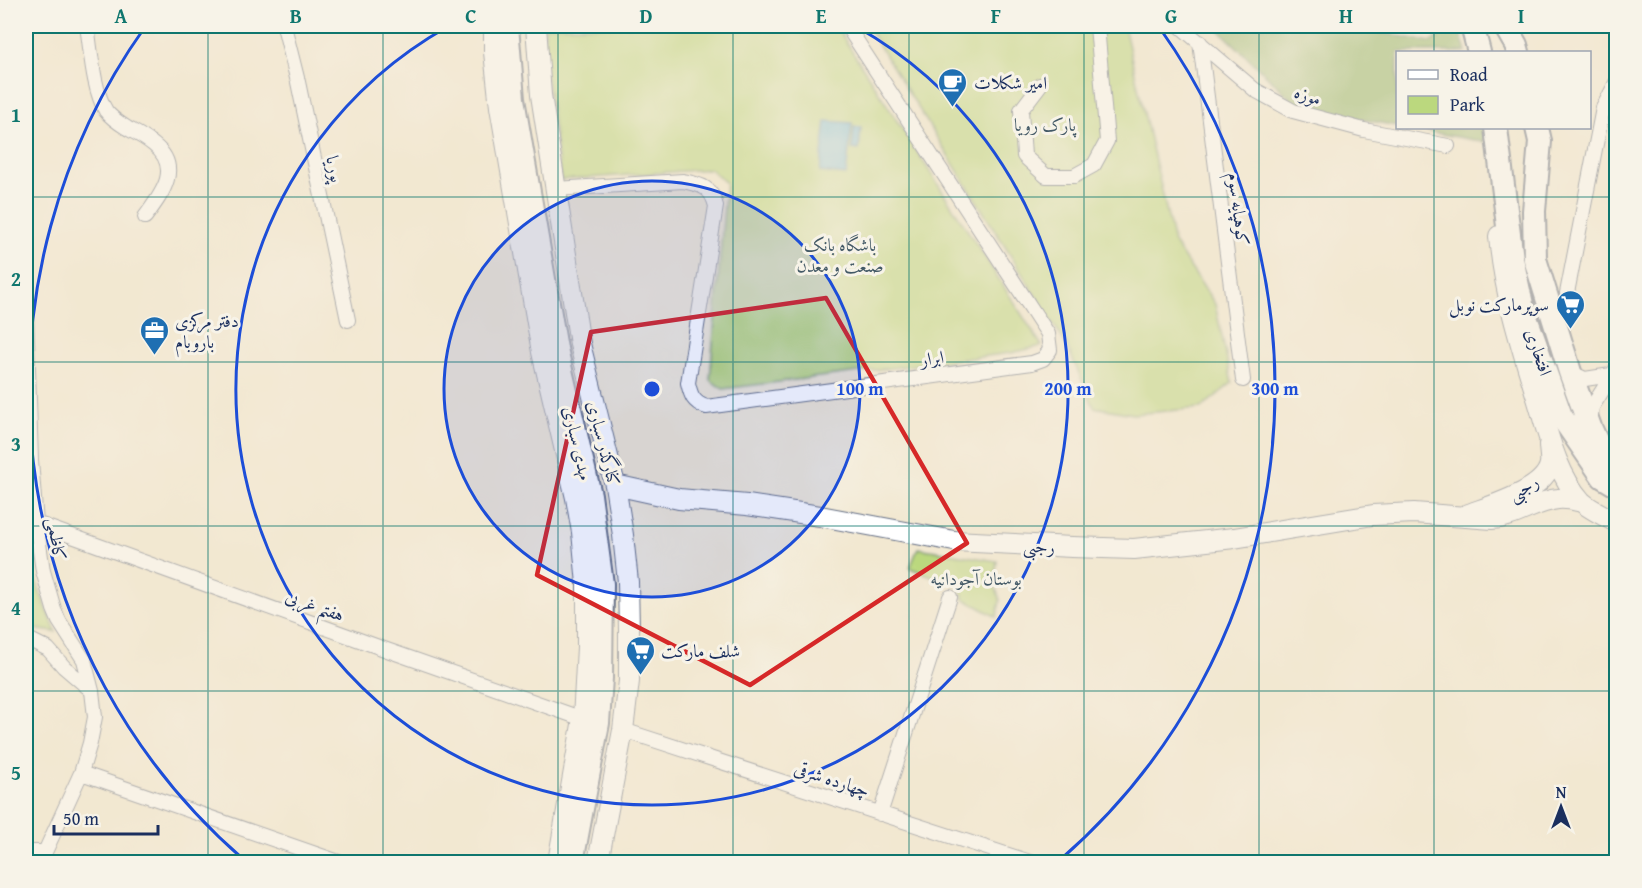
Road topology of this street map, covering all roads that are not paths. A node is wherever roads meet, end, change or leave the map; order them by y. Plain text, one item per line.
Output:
1 (87, 26) edge
2 (284, 26) edge
3 (494, 26) edge
4 (507, 26) edge
5 (522, 26) edge
6 (536, 26) edge
7 (847, 26) edge
8 (1097, 26) edge
9 (1180, 26) edge
10 (1471, 26) edge
11 (1505, 26) edge
12 (1200, 42) junction
13 (1479, 51) edge
14 (1518, 51) edge
15 (1617, 83) edge
16 (1040, 85) dead end
17 (1610, 109) edge
18 (1496, 129) edge
19 (1537, 129) edge
20 (1448, 146) dead end
21 (1498, 158) junction
22 (556, 189) junction
23 (145, 217) dead end
24 (1568, 293) dead end
25 (26, 309) edge
26 (348, 320) dead end
27 (1570, 372) junction
28 (1615, 373) edge
29 (1243, 380) dead end
30 (1590, 427) junction
31 (1549, 436) junction
32 (28, 460) edge
33 (1616, 471) edge
34 (615, 485) junction
35 (1582, 502) junction
36 (1465, 516) junction
37 (1617, 522) edge
38 (36, 523) junction
39 (950, 597) dead end
40 (26, 638) edge
41 (92, 691) junction
42 (603, 725) junction
43 (81, 773) junction
44 (880, 814) junction
45 (26, 852) edge
46 (44, 857) edge
47 (339, 862) edge
48 (558, 862) edge
49 (572, 862) edge
50 (585, 862) edge
51 (598, 862) edge
52 (1030, 862) edge

1 - 23 street
2 - 26 street, پوریا
3 - 42 main road, کنارگذر سباری
4 - 42 main road, مهدی سباری
5 - 42 main road
6 - 22 main road, کنارگذر سباری
7 - 22 street, ابرار
8 - 16 street
9 - 12 street, موزه
10 - 13 main road
11 - 14 main road
12 - 20 street, موزه
12 - 29 street, کوهپایه سوم
15 - 17 street
17 - 24 street
18 - 21 main road, افتخاری
19 - 27 main road, افتخاری
21 - 31 main road
21 - 33 main road, افتخاری
22 - 34 main road, کنارگذر سباری
25 - 32 street, کاظمی
27 - 28 street
27 - 30 main road, افتخاری
28 - 30 street
30 - 33 main road, افتخاری
31 - 35 main road
31 - 36 main road, رجبی
32 - 38 street, کاظمی
34 - 36 main road, رجبی
34 - 42 main road, کنارگذر سباری
35 - 36 main road, رجبی
35 - 37 main road
38 - 41 street, کاظمی
38 - 42 street, هفتم غربی
39 - 44 street
40 - 41 street
41 - 43 street, کاظمی
42 - 44 street, چهارده شرقی
42 - 48 main road, کنارگذر سباری
42 - 49 main road, مهدی سباری
42 - 50 main road
42 - 51 main road, کنارگذر سباری
43 - 46 street, کاظمی
43 - 47 street
44 - 52 street, چهارده شرقی
45 - 46 street

